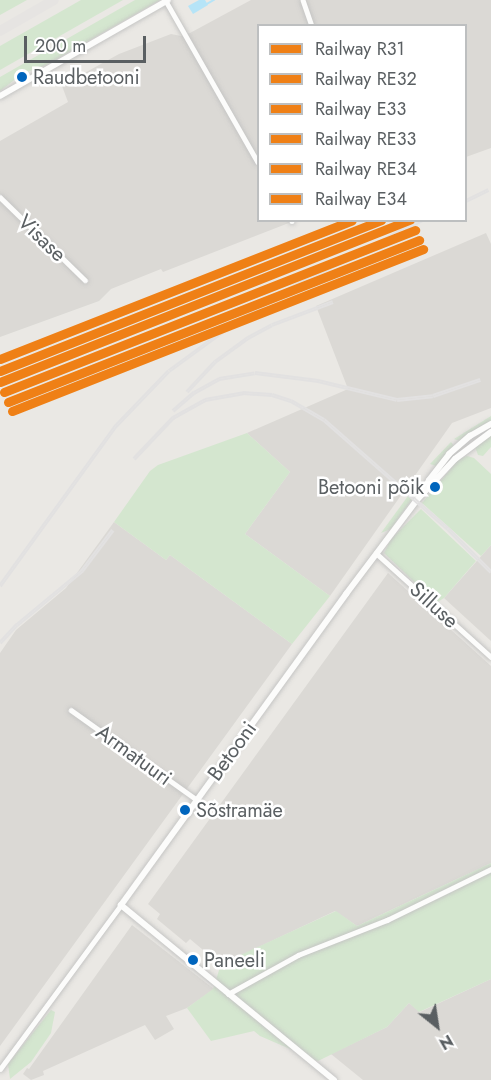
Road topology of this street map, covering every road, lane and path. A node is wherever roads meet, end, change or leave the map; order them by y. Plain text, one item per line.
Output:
1 (167, 0) edge
2 (303, 0) edge
3 (311, 24) edge
4 (0, 96) edge
5 (257, 160) edge
6 (0, 197) edge
7 (85, 280) dead end
8 (491, 424) edge
9 (491, 432) edge
10 (423, 493) junction
11 (376, 553) junction
12 (491, 657) edge
13 (71, 710) dead end
14 (197, 800) junction
15 (491, 869) edge
16 (121, 905) junction
17 (228, 994) junction
18 (0, 1069) edge
19 (334, 1080) edge

1 - 4 street
1 - 5 street
2 - 3 street
6 - 7 street, Visase
8 - 10 street, Betooni
9 - 10 street, Betooni
10 - 11 street, Betooni
11 - 12 street, Silluse
11 - 14 street, Betooni
13 - 14 street, Armatuuri
14 - 16 street, Betooni
15 - 17 street
16 - 17 street
16 - 18 street, Betooni
17 - 19 street

